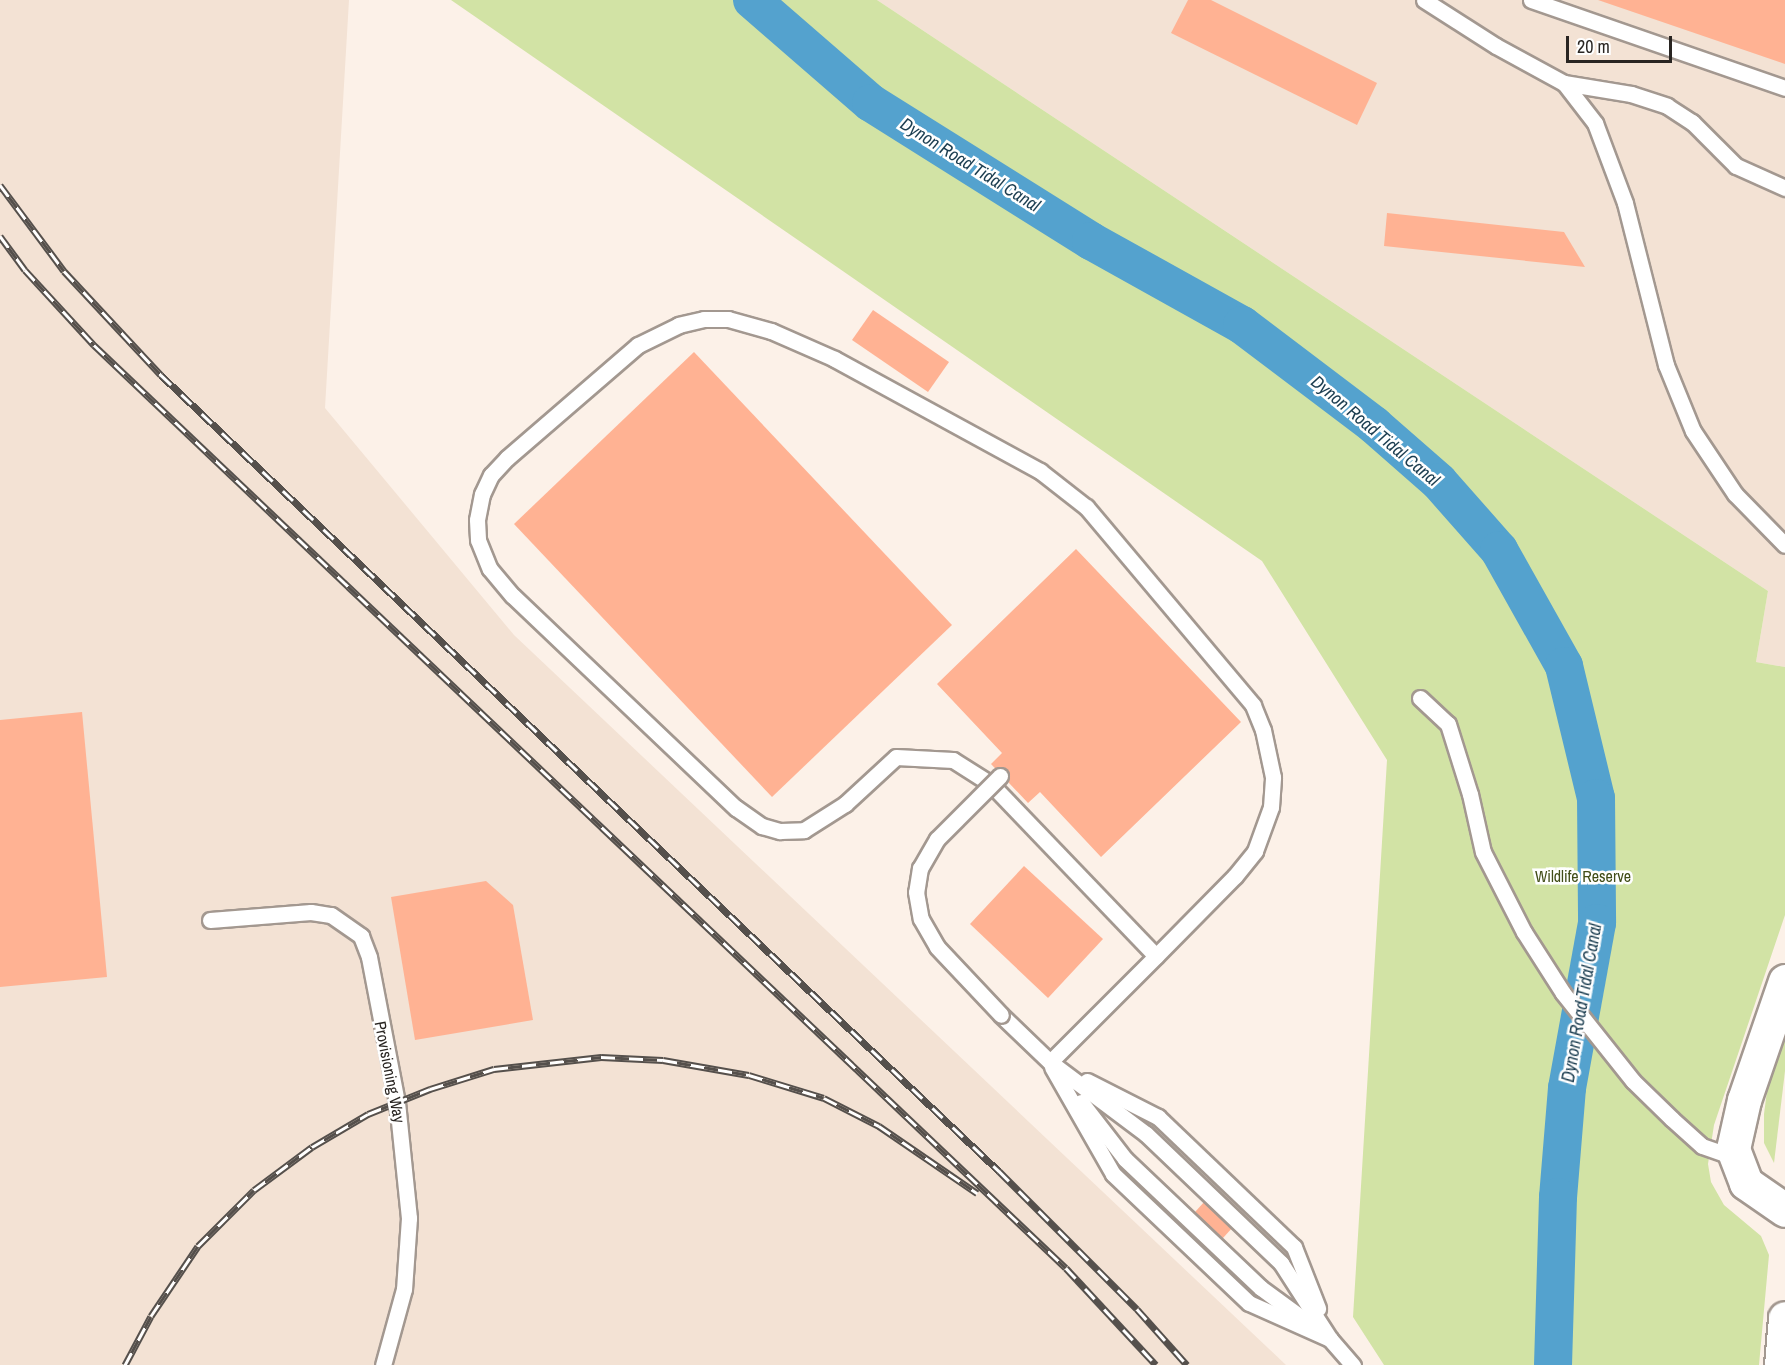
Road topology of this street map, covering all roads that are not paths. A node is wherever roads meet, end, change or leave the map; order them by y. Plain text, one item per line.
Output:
1 (1424, 0) edge
2 (1531, 0) edge
3 (1564, 83) junction
4 (1785, 88) edge
5 (1785, 188) edge
6 (1785, 545) edge
7 (1420, 698) dead end
8 (1000, 776) dead end
9 (210, 920) dead end
10 (1156, 956) junction
11 (1785, 981) edge
12 (1050, 1062) junction
13 (1734, 1157) junction
14 (1785, 1210) edge
15 (1785, 1318) edge
16 (1330, 1339) junction
17 (383, 1365) edge
18 (1353, 1365) edge
19 (1781, 1365) edge

1 - 3 lane
2 - 4 lane
3 - 5 lane
3 - 6 lane
7 - 13 lane
8 - 12 lane, bridge
9 - 17 lane, Provisioning Way
10 - 10 lane
10 - 12 lane
11 - 13 main road
12 - 16 lane
12 - 16 lane
12 - 16 lane
12 - 16 lane
13 - 14 main road
15 - 19 main road
16 - 18 lane

